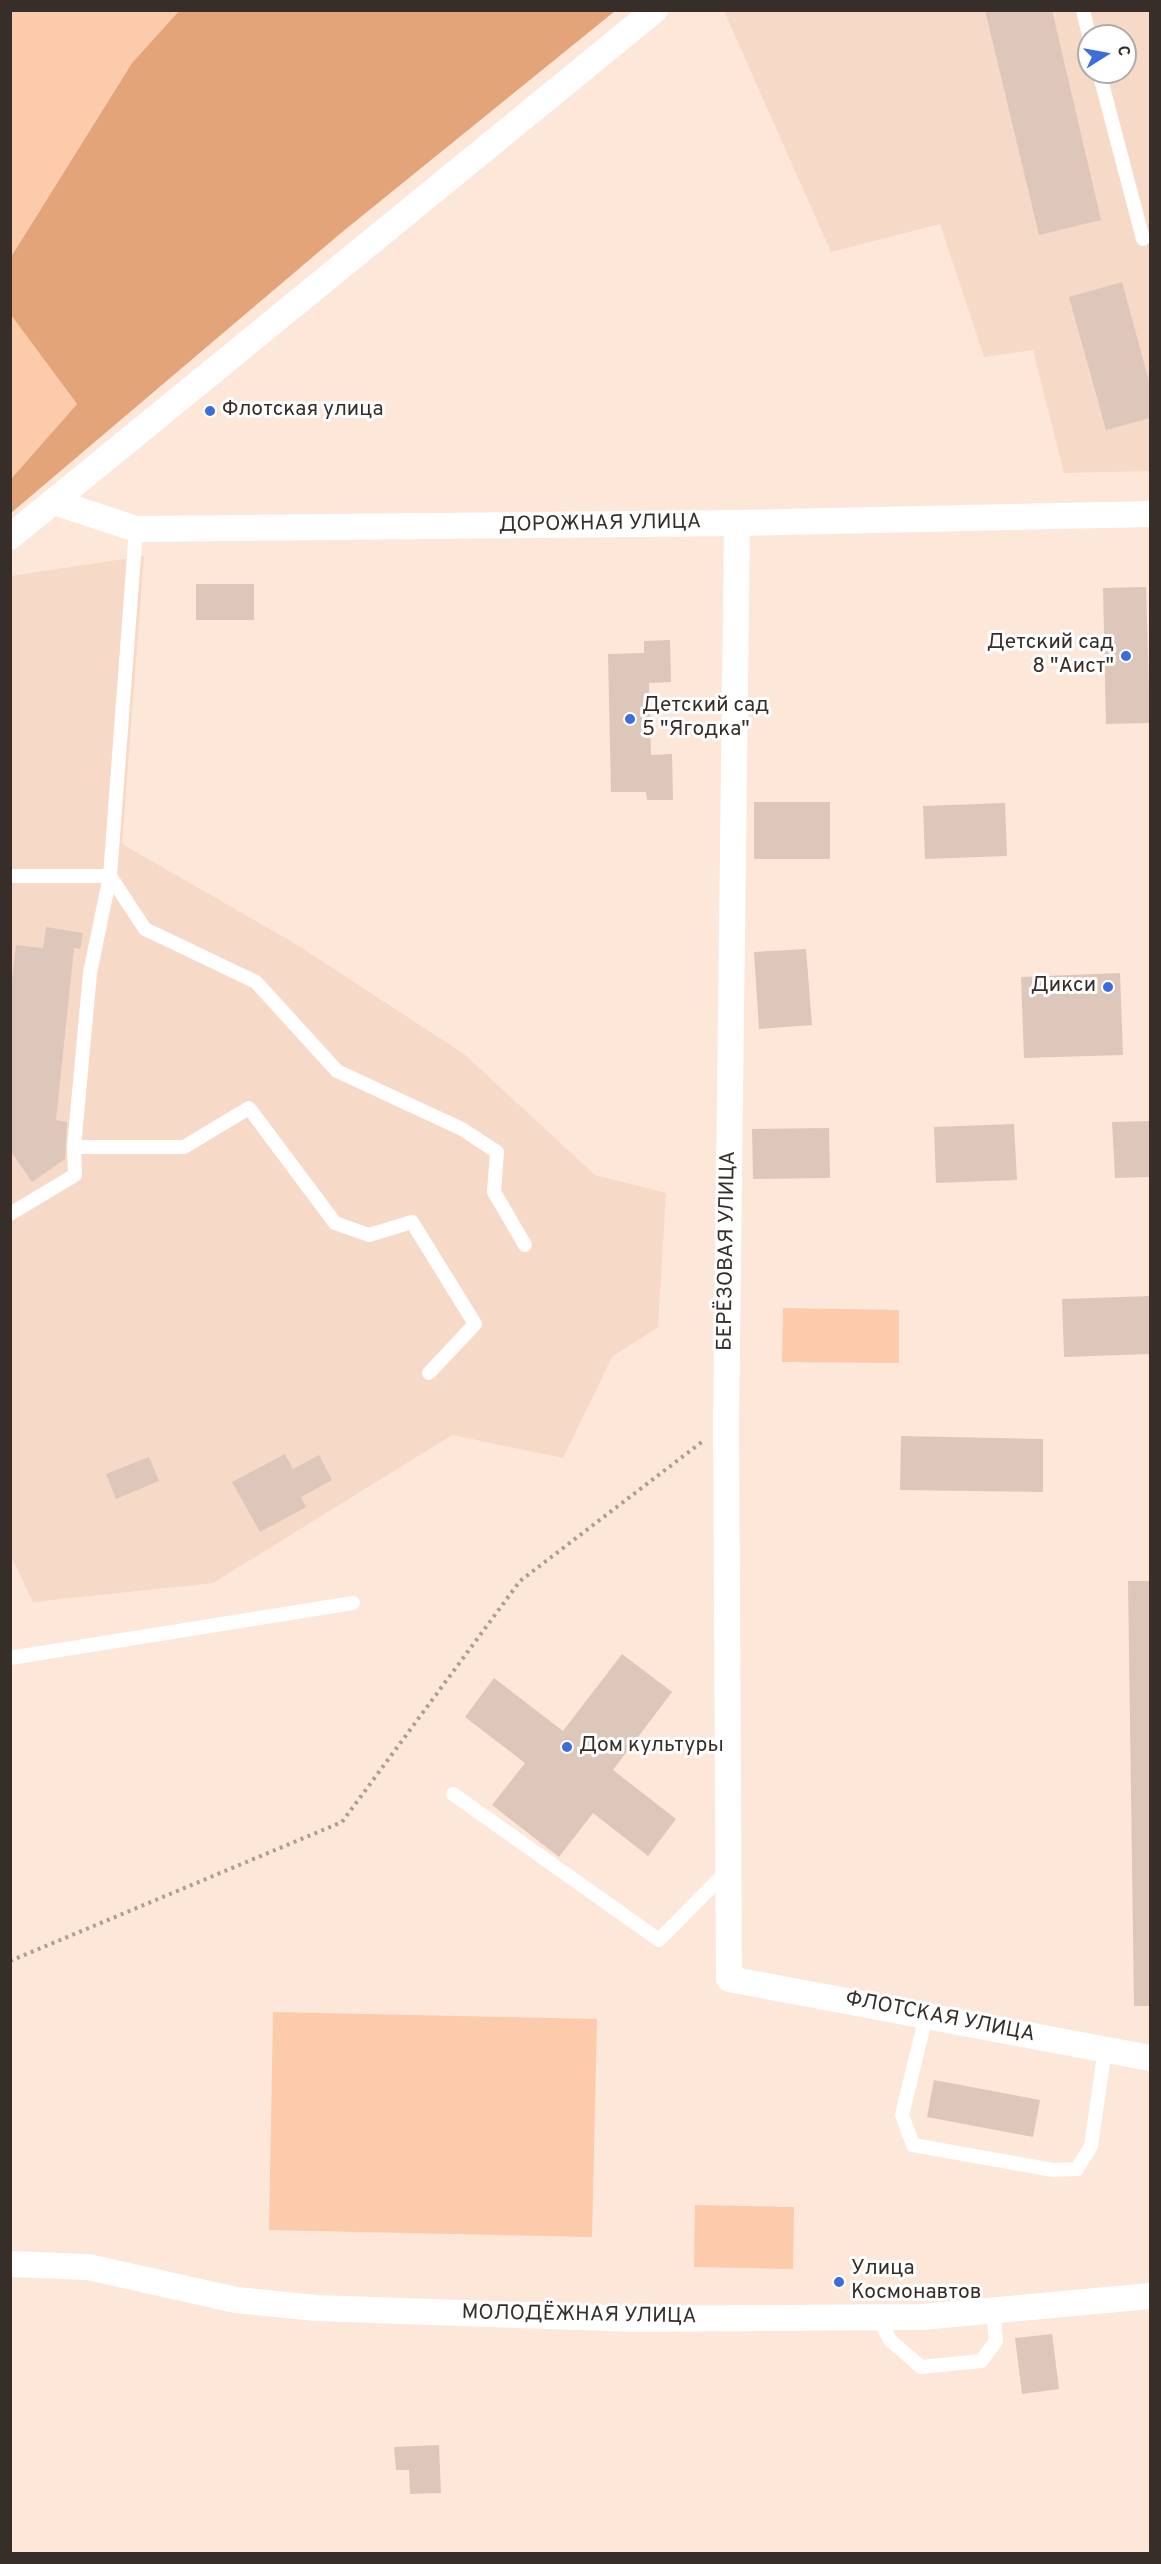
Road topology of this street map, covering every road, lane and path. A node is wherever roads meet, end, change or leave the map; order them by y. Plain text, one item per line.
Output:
1 (655, 10) edge
2 (1102, 84) edge
3 (1143, 239) dead end
4 (54, 502) junction
5 (1150, 514) edge
6 (737, 523) junction
7 (136, 529) junction
8 (10, 537) edge
9 (10, 876) edge
10 (110, 876) junction
11 (74, 1147) junction
12 (10, 1215) edge
13 (525, 1245) dead end
14 (429, 1373) dead end
15 (726, 1423) junction
16 (354, 1603) dead end
17 (10, 1658) edge
18 (453, 1794) dead end
19 (729, 1869) junction
20 (10, 1961) edge
21 (729, 1979) joint
22 (927, 2016) junction
23 (1105, 2049) junction
24 (1150, 2058) edge
25 (10, 2264) edge
26 (1150, 2296) edge
27 (993, 2311) junction
28 (878, 2318) junction

1 - 4 street
2 - 3 lane
4 - 7 street, ДОРОЖНАЯ УЛИЦА
4 - 8 street
5 - 6 street, ДОРОЖНАЯ УЛИЦА
6 - 7 street, ДОРОЖНАЯ УЛИЦА
6 - 15 street, БЕРЁЗОВАЯ УЛИЦА
7 - 10 lane
9 - 10 lane
10 - 11 lane
10 - 13 lane
11 - 12 lane
11 - 14 lane
15 - 19 street, БЕРЁЗОВАЯ УЛИЦА
15 - 20 path
16 - 17 lane
18 - 19 lane
19 - 21 street, БЕРЁЗОВАЯ УЛИЦА
21 - 22 street, ФЛОТСКАЯ УЛИЦА
22 - 23 street, ФЛОТСКАЯ УЛИЦА
22 - 23 lane
23 - 24 street, ФЛОТСКАЯ УЛИЦА
25 - 28 street, МОЛОДЁЖНАЯ УЛИЦА
26 - 27 street, МОЛОДЁЖНАЯ УЛИЦА
27 - 28 street, МОЛОДЁЖНАЯ УЛИЦА
27 - 28 lane

